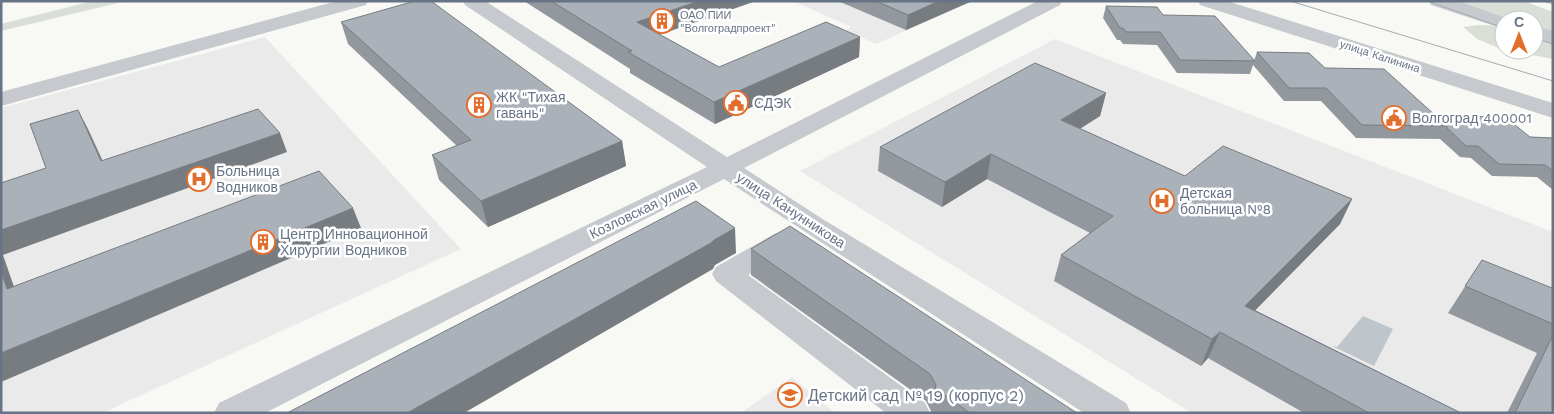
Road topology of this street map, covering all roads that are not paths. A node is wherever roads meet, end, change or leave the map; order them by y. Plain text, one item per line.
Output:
1 (359, 1) edge
2 (472, 1) edge
3 (1053, 1) edge
4 (1207, 1) edge
5 (1438, 1) edge
6 (1494, 20) edge
7 (1, 99) edge
8 (1553, 111) edge
9 (725, 168) junction
10 (810, 224) junction
11 (232, 413) edge
12 (912, 413) edge
13 (1114, 413) edge

1 - 7 street
2 - 9 street, улица Канунникова
3 - 9 street, Козловская улица
4 - 8 street, улица Калинина
5 - 6 street
9 - 10 street, улица Канунникова
9 - 11 street, Козловская улица
10 - 12 street
10 - 13 street, улица Канунникова

